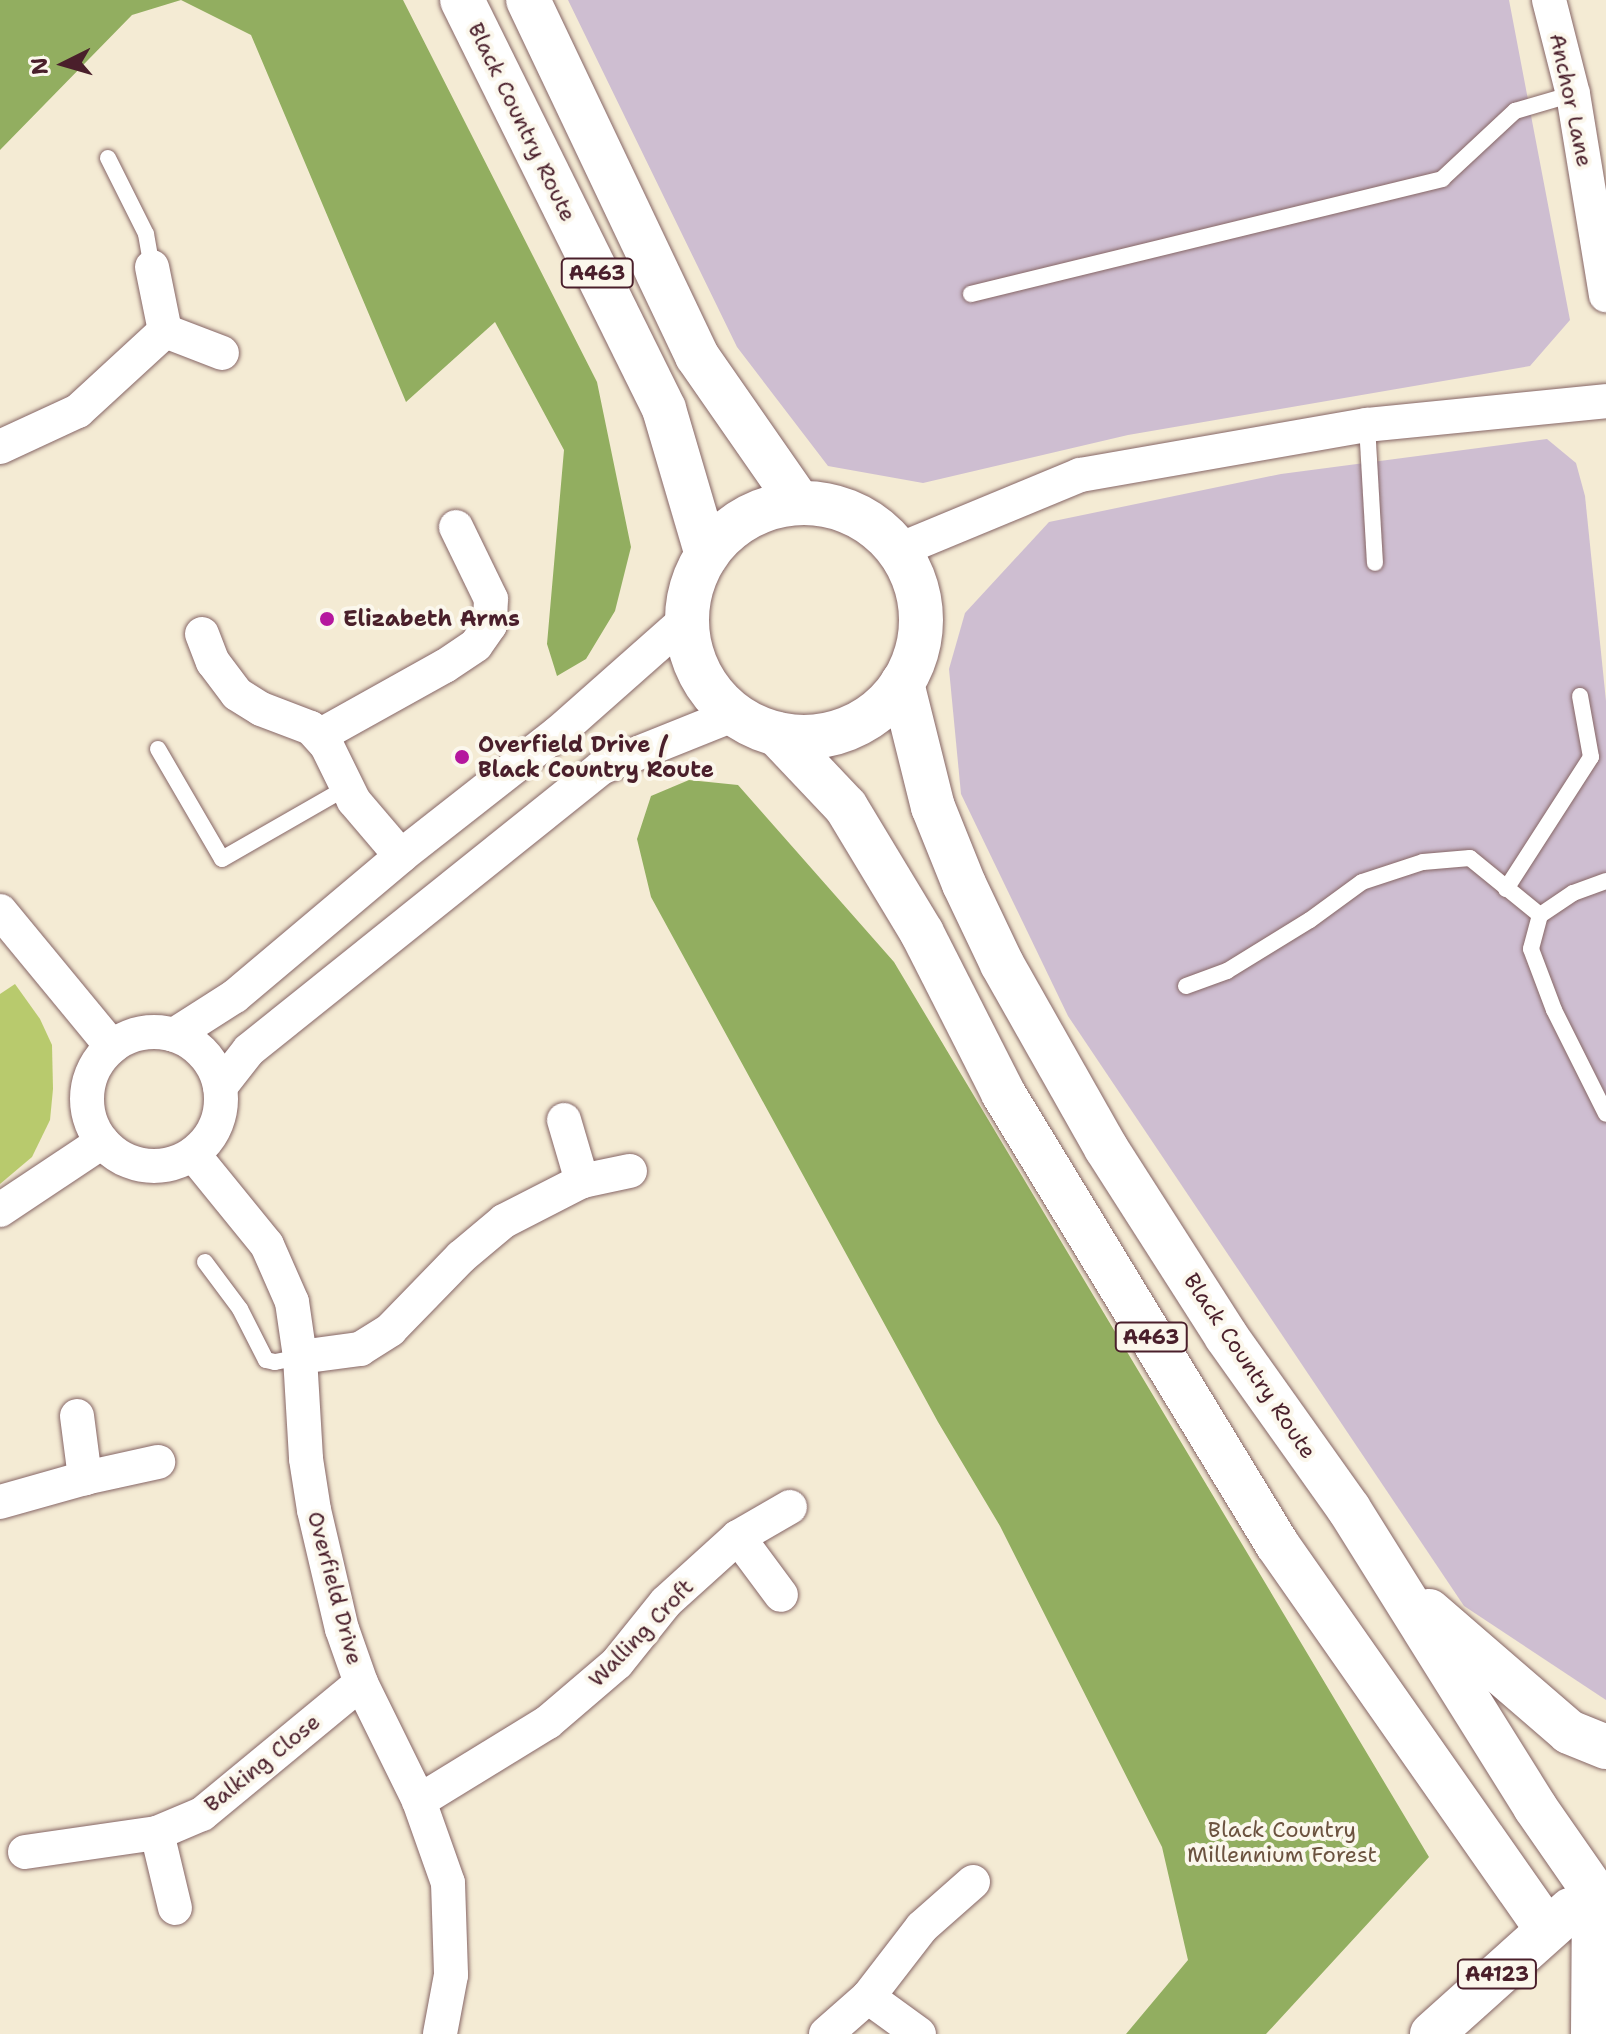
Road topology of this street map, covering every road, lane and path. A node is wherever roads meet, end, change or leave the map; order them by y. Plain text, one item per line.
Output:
1 (462, 0) edge
2 (528, 0) edge
3 (1549, 0) edge
4 (1573, 94) junction
5 (108, 158) dead end
6 (1595, 165) edge
7 (152, 267) joint
8 (971, 294) dead end
9 (1606, 295) edge
10 (165, 331) junction
11 (222, 353) dead end
12 (1606, 401) edge
13 (1367, 425) junction
14 (0, 447) edge
15 (799, 503) junction
16 (456, 527) dead end
17 (899, 550) junction
18 (707, 555) junction
19 (1375, 563) dead end
20 (687, 619) junction
21 (202, 634) dead end
22 (902, 683) junction
23 (1580, 696) dead end
24 (735, 714) junction
25 (777, 734) junction
26 (319, 736) junction
27 (158, 749) dead end
28 (346, 788) junction
29 (401, 856) junction
30 (1606, 881) edge
31 (1506, 889) junction
32 (0, 911) edge
33 (1540, 915) junction
34 (1186, 986) dead end
35 (174, 1035) junction
36 (112, 1047) junction
37 (220, 1087) junction
38 (1606, 1114) edge
39 (564, 1120) dead end
40 (102, 1142) junction
41 (193, 1154) junction
42 (630, 1171) dead end
43 (582, 1181) junction
44 (0, 1210) edge
45 (205, 1262) dead end
46 (300, 1357) junction
47 (77, 1416) dead end
48 (158, 1462) dead end
49 (85, 1478) junction
50 (0, 1502) edge
51 (790, 1507) dead end
52 (738, 1537) junction
53 (1397, 1583) junction
54 (781, 1595) dead end
55 (361, 1683) junction
56 (1606, 1747) edge
57 (419, 1801) junction
58 (157, 1833) junction
59 (25, 1852) dead end
60 (973, 1882) dead end
61 (1600, 1888) edge
62 (175, 1908) dead end
63 (1546, 1928) junction
64 (1601, 1940) edge
65 (868, 1997) junction
66 (1606, 2028) edge
67 (440, 2034) edge
68 (826, 2034) edge
69 (919, 2034) edge
70 (1432, 2034) edge
71 (1596, 2034) edge

1 - 18 highway, Black Country Route / A463
2 - 15 highway, A463
3 - 4 street, Anchor Lane
4 - 6 street, Anchor Lane
4 - 8 lane
5 - 7 lane
6 - 9 street, Anchor Lane
7 - 10 street
10 - 11 street
10 - 14 street
12 - 13 street
13 - 17 street
13 - 19 lane
15 - 17 highway
15 - 18 highway
16 - 26 street
17 - 22 highway
18 - 20 highway
20 - 24 highway
20 - 29 street
21 - 26 street
22 - 25 highway
22 - 53 highway, Black Country Route / A463
23 - 31 lane
24 - 25 highway
24 - 37 street
25 - 63 highway, A463
26 - 28 street
27 - 28 lane
28 - 29 street
29 - 35 street
30 - 33 lane
31 - 33 lane
31 - 34 lane
32 - 36 street
33 - 38 lane
35 - 36 street
35 - 37 street
36 - 40 street
37 - 41 street
39 - 43 street
40 - 41 street
40 - 44 street
41 - 46 street, Overfield Drive
42 - 43 street
43 - 46 street
45 - 46 lane
46 - 55 street, Overfield Drive
47 - 49 street
48 - 49 street
49 - 50 street
51 - 52 street, Walling Croft
52 - 54 street
52 - 57 street, Walling Croft
53 - 56 highway, A463
53 - 61 highway, Black Country Route / A463
55 - 57 street, Overfield Drive
55 - 58 street, Balking Close
57 - 67 street, Overfield Drive
58 - 59 street, Balking Close
58 - 62 street
60 - 65 street
61 - 63 highway, A4123
61 - 64 highway
63 - 64 highway, A4123
63 - 70 highway, A4123
64 - 71 highway
65 - 68 street
65 - 69 street
66 - 71 highway

